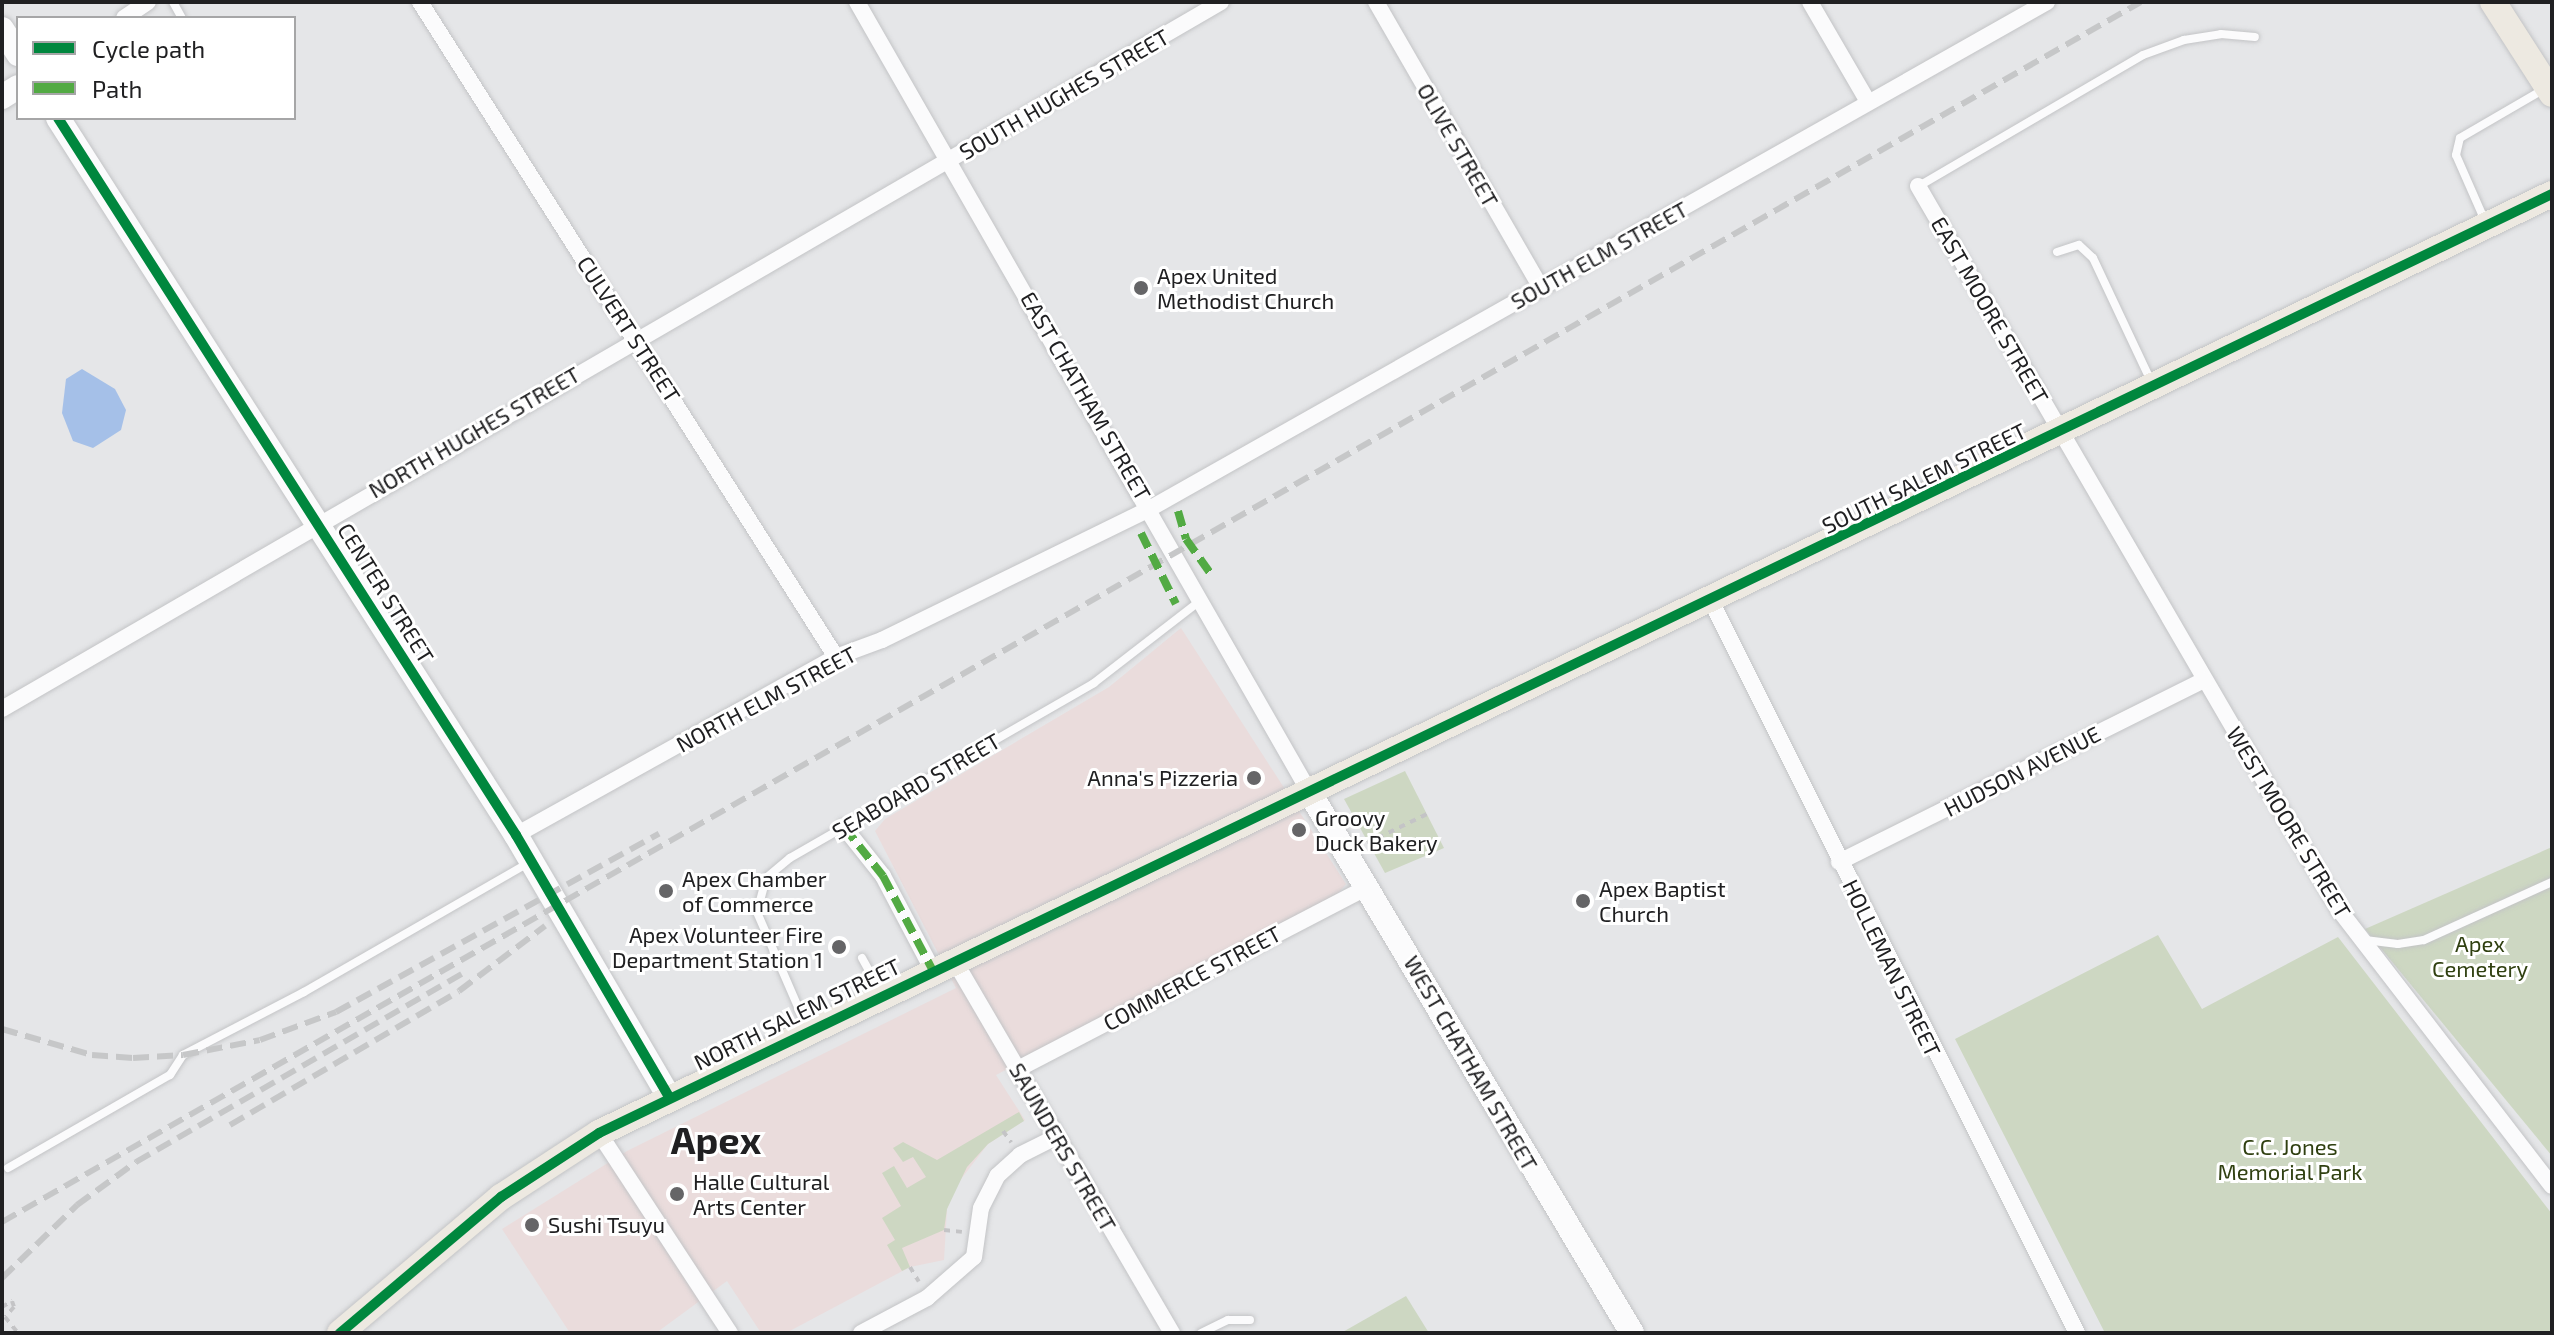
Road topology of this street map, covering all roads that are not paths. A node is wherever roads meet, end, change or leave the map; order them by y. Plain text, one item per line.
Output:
1 (148, 2) edge
2 (420, 2) edge
3 (857, 2) edge
4 (1221, 2) edge
5 (1376, 2) edge
6 (1810, 2) edge
7 (2047, 2) edge
8 (2493, 2) edge
9 (127, 16) edge
10 (2, 29) edge
11 (2255, 37) dead end
12 (16, 51) edge
13 (2550, 91) edge
14 (1867, 100) junction
15 (59, 120) edge
16 (949, 161) junction
17 (1918, 186) joint
18 (2552, 194) edge
19 (2487, 225) junction
20 (2057, 252) dead end
21 (1541, 288) junction
22 (635, 339) junction
23 (2155, 389) junction
24 (2061, 434) junction
25 (1151, 508) junction
26 (317, 522) junction
27 (1202, 600) junction
28 (1711, 601) junction
29 (836, 657) junction
30 (2204, 680) junction
31 (2, 709) edge
32 (1310, 793) junction
33 (844, 827) junction
34 (516, 835) junction
35 (531, 861) junction
36 (1839, 862) junction
37 (2552, 882) edge
38 (1367, 887) junction
39 (2361, 939) junction
40 (862, 958) dead end
41 (944, 966) junction
42 (883, 995) junction
43 (808, 1030) junction
44 (1018, 1069) junction
45 (669, 1097) junction
46 (599, 1133) junction
47 (1056, 1137) junction
48 (2546, 1167) edge
49 (8, 1168) dead end
50 (2552, 1186) edge
51 (1250, 1320) dead end
52 (340, 1333) edge
53 (730, 1333) edge
54 (861, 1333) edge
55 (1172, 1333) edge
56 (1201, 1333) edge
57 (1632, 1333) edge
58 (2077, 1333) edge

1 - 9 street
2 - 22 street, CULVERT STREET
3 - 16 street, EAST CHATHAM STREET
4 - 16 street, SOUTH HUGHES STREET
5 - 21 street, OLIVE STREET
6 - 14 street
7 - 14 street, SOUTH ELM STREET
8 - 13 main road
10 - 12 main road
11 - 17 lane
13 - 19 lane
14 - 21 street, SOUTH ELM STREET
15 - 26 main road, CENTER STREET
16 - 22 street, NORTH HUGHES STREET
16 - 25 street, EAST CHATHAM STREET
17 - 24 street, EAST MOORE STREET
18 - 19 main road, SOUTH SALEM STREET
19 - 23 main road, SOUTH SALEM STREET
20 - 23 lane
21 - 25 street, SOUTH ELM STREET
22 - 26 street, NORTH HUGHES STREET
22 - 29 street, CULVERT STREET
23 - 24 main road, SOUTH SALEM STREET
24 - 28 main road, SOUTH SALEM STREET
24 - 30 street, WEST MOORE STREET
25 - 27 street, EAST CHATHAM STREET
25 - 29 street, NORTH ELM STREET
26 - 31 street, NORTH HUGHES STREET
26 - 34 main road, CENTER STREET
27 - 32 street, EAST CHATHAM STREET
27 - 33 lane, SEABOARD STREET
28 - 32 main road, SOUTH SALEM STREET
28 - 36 street, HOLLEMAN STREET
29 - 34 street, NORTH ELM STREET
30 - 36 street, HUDSON AVENUE
30 - 39 street, WEST MOORE STREET
32 - 38 main road, WEST CHATHAM STREET
32 - 41 main road, NORTH SALEM STREET
33 - 41 street, SAUNDERS STREET
33 - 43 lane, SEABOARD STREET
34 - 35 main road, CENTER STREET
35 - 45 main road, CENTER STREET
35 - 49 lane
36 - 58 street, HOLLEMAN STREET
37 - 39 lane
38 - 44 street, COMMERCE STREET
38 - 57 main road, WEST CHATHAM STREET
39 - 48 street, WEST MOORE STREET
40 - 42 lane
41 - 42 main road, NORTH SALEM STREET
41 - 44 street, SAUNDERS STREET
42 - 43 main road, NORTH SALEM STREET
43 - 45 main road, NORTH SALEM STREET
44 - 47 street, SAUNDERS STREET
45 - 46 main road, NORTH SALEM STREET
46 - 52 main road, NORTH SALEM STREET
46 - 53 street
47 - 54 street
47 - 55 street, SAUNDERS STREET
48 - 50 street, WEST MOORE STREET
51 - 56 lane

